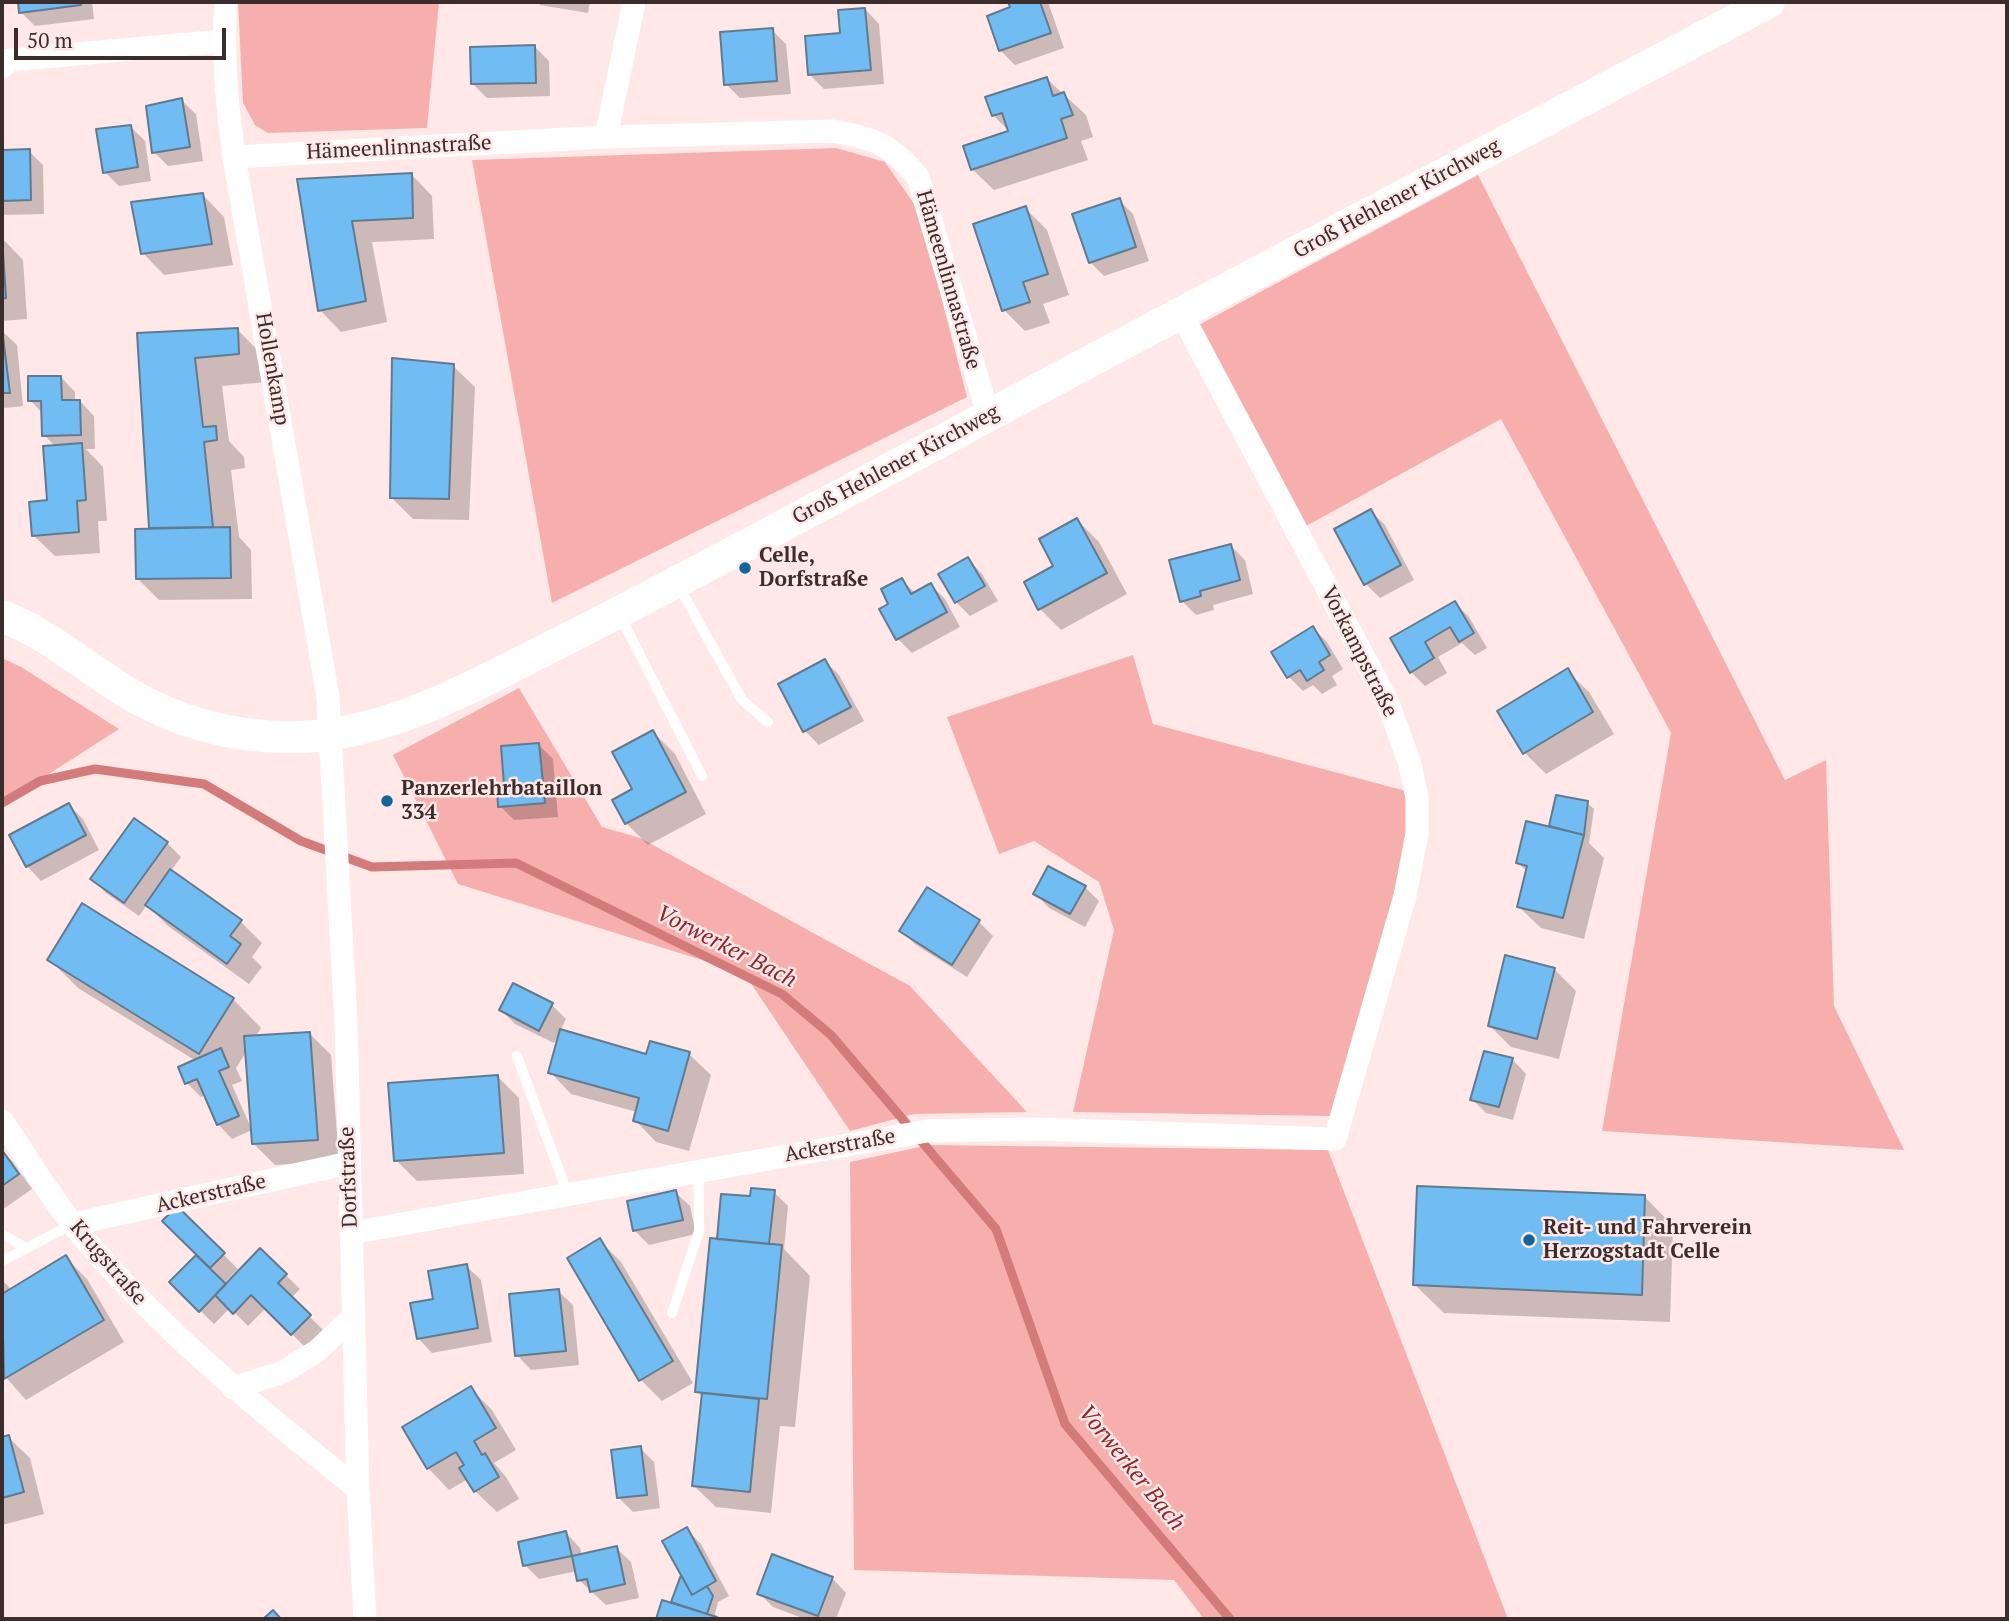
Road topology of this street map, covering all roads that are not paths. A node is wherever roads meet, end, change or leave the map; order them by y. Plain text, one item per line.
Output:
1 (226, 2) edge
2 (635, 2) edge
3 (1769, 2) edge
4 (223, 41) junction
5 (2, 67) edge
6 (606, 136) junction
7 (234, 157) junction
8 (1181, 313) junction
9 (991, 414) junction
10 (677, 583) junction
11 (618, 613) junction
12 (2, 615) edge
13 (768, 722) dead end
14 (330, 735) junction
15 (702, 776) dead end
16 (517, 1056) dead end
17 (2, 1121) edge
18 (1335, 1139) joint
19 (349, 1163) junction
20 (699, 1172) junction
21 (568, 1195) junction
22 (73, 1224) junction
23 (351, 1233) junction
24 (2, 1234) edge
25 (26, 1248) junction
26 (2, 1261) edge
27 (672, 1313) dead end
28 (354, 1316) junction
29 (233, 1388) junction
30 (358, 1489) junction
31 (365, 1619) edge

1 - 4 street, Hollenkamp
2 - 6 street
3 - 8 main road, Groß Hehlener Kirchweg
4 - 5 street
4 - 7 street, Hollenkamp
6 - 7 street, Hämeenlinnastraße
6 - 9 street, Hämeenlinnastraße
7 - 14 street, Hollenkamp
8 - 9 main road, Groß Hehlener Kirchweg
8 - 18 street, Vorkampstraße
9 - 10 main road, Groß Hehlener Kirchweg
10 - 11 main road, Groß Hehlener Kirchweg
10 - 13 lane
11 - 14 main road, Groß Hehlener Kirchweg
11 - 15 lane
12 - 14 main road, Groß Hehlener Kirchweg
14 - 19 street, Dorfstraße
16 - 21 lane
17 - 22 street, Krugstraße
18 - 20 street, Ackerstraße
19 - 22 street, Ackerstraße
19 - 23 street, Dorfstraße
20 - 21 street, Ackerstraße
20 - 27 lane
21 - 23 street, Ackerstraße
22 - 25 lane
22 - 29 street, Krugstraße
23 - 28 street, Dorfstraße
24 - 25 lane
25 - 26 lane
28 - 29 street
28 - 30 street, Dorfstraße
29 - 30 street, Krugstraße
30 - 31 street, Dorfstraße

